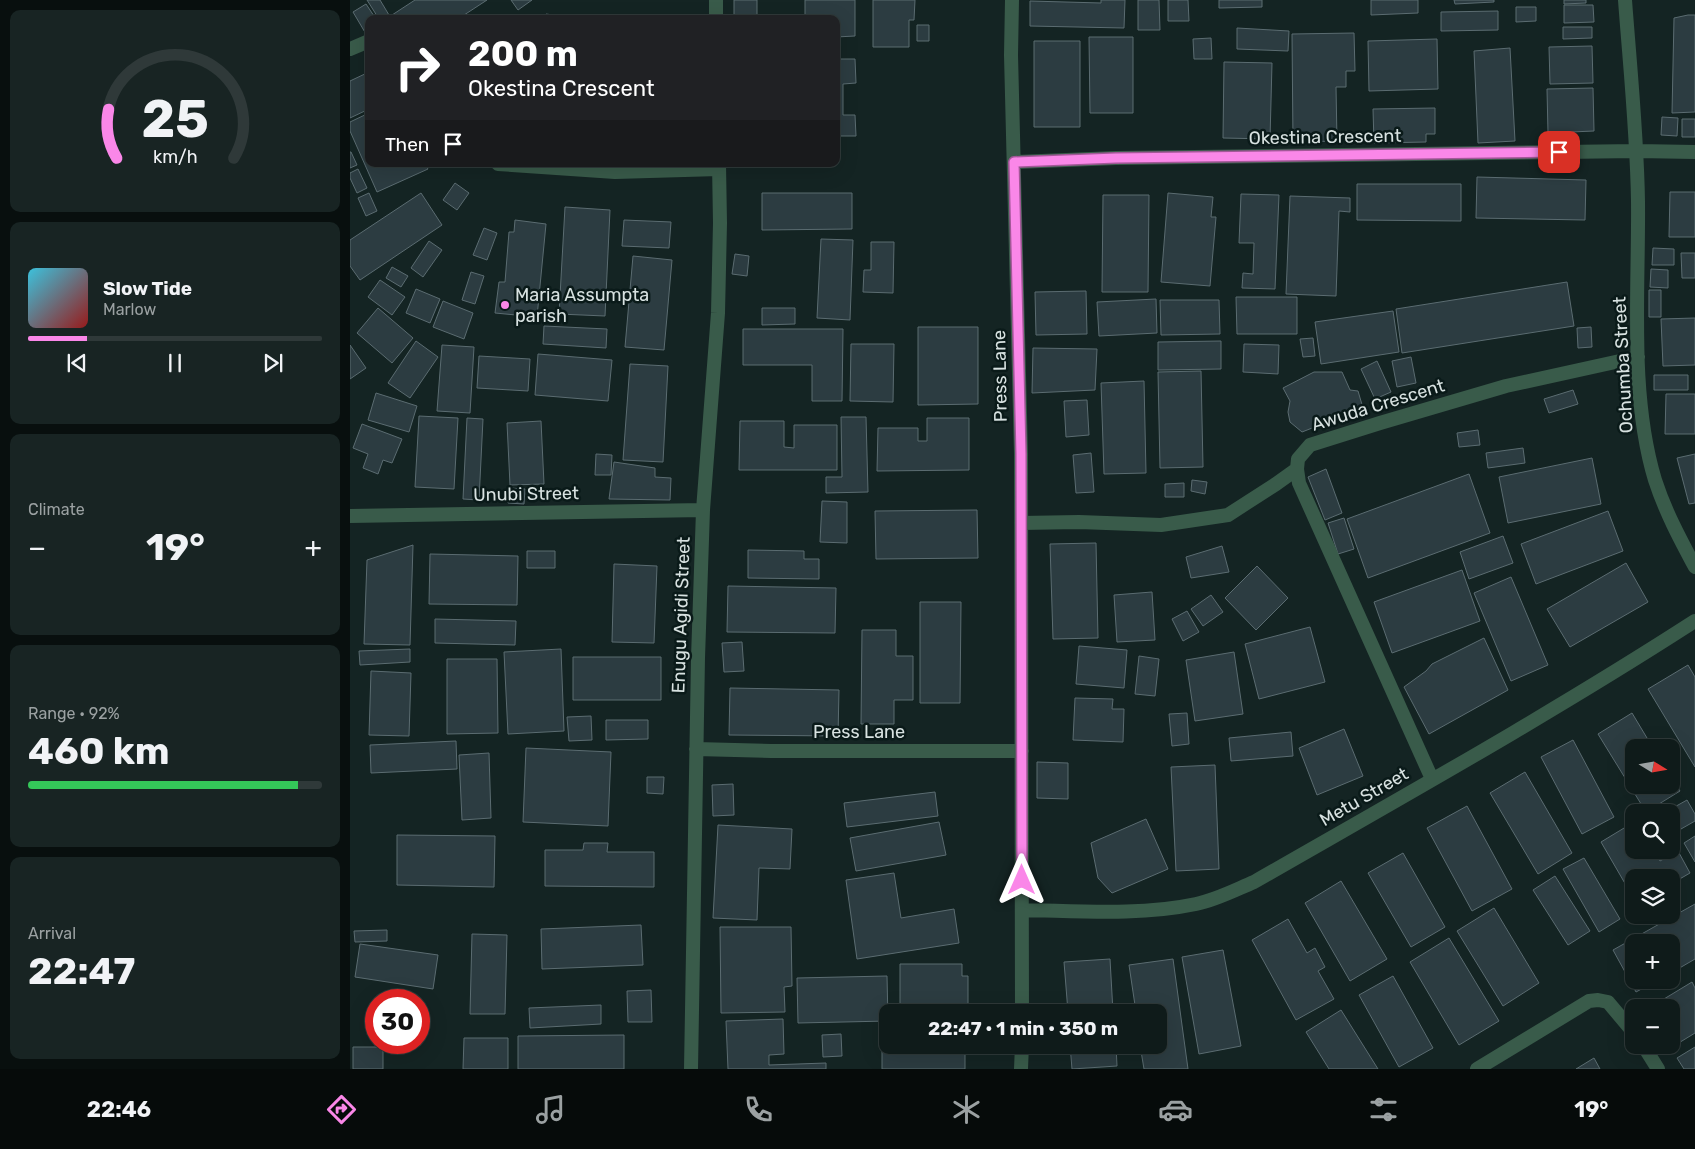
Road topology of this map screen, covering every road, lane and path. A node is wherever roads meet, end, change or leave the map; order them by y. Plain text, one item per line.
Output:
1 (716, 0) edge
2 (1012, 0) edge
3 (1625, 0) edge
4 (716, 15) edge
5 (365, 42) edge
6 (350, 49) edge
7 (1637, 151) junction
8 (1695, 152) edge
9 (1014, 162) junction
10 (542, 167) edge
11 (702, 167) edge
12 (719, 167) edge
13 (1638, 357) junction
14 (1297, 469) junction
15 (703, 510) junction
16 (350, 516) edge
17 (1021, 523) junction
18 (1695, 566) edge
19 (1695, 621) edge
20 (696, 749) junction
21 (1022, 750) junction
22 (1432, 779) junction
23 (1022, 910) junction
24 (1022, 1004) edge
25 (1625, 1022) edge
26 (1022, 1054) edge
27 (1649, 1054) edge
28 (690, 1069) edge
29 (1021, 1069) edge
30 (1476, 1069) edge
31 (1658, 1069) edge

1 - 4 street
2 - 9 street, Press Lane
3 - 7 street, Ochumba Street
5 - 6 street
7 - 8 street, Okestina Crescent
7 - 9 street, Okestina Crescent
7 - 13 street, Ochumba Street
9 - 17 street, Press Lane
10 - 11 street
12 - 15 street, Enugu Agidi Street
13 - 14 street, Awuda Crescent
13 - 18 street, Ochumba Street
14 - 17 street
14 - 22 street
15 - 16 street, Unubi Street
15 - 20 street, Enugu Agidi Street
17 - 21 street, Press Lane
19 - 22 street, Metu Street
20 - 21 street, Press Lane
20 - 28 street, Enugu Agidi Street
21 - 23 street, Press Lane
22 - 23 street, Metu Street
23 - 24 street, Press Lane
25 - 30 street
26 - 29 street
27 - 31 street

